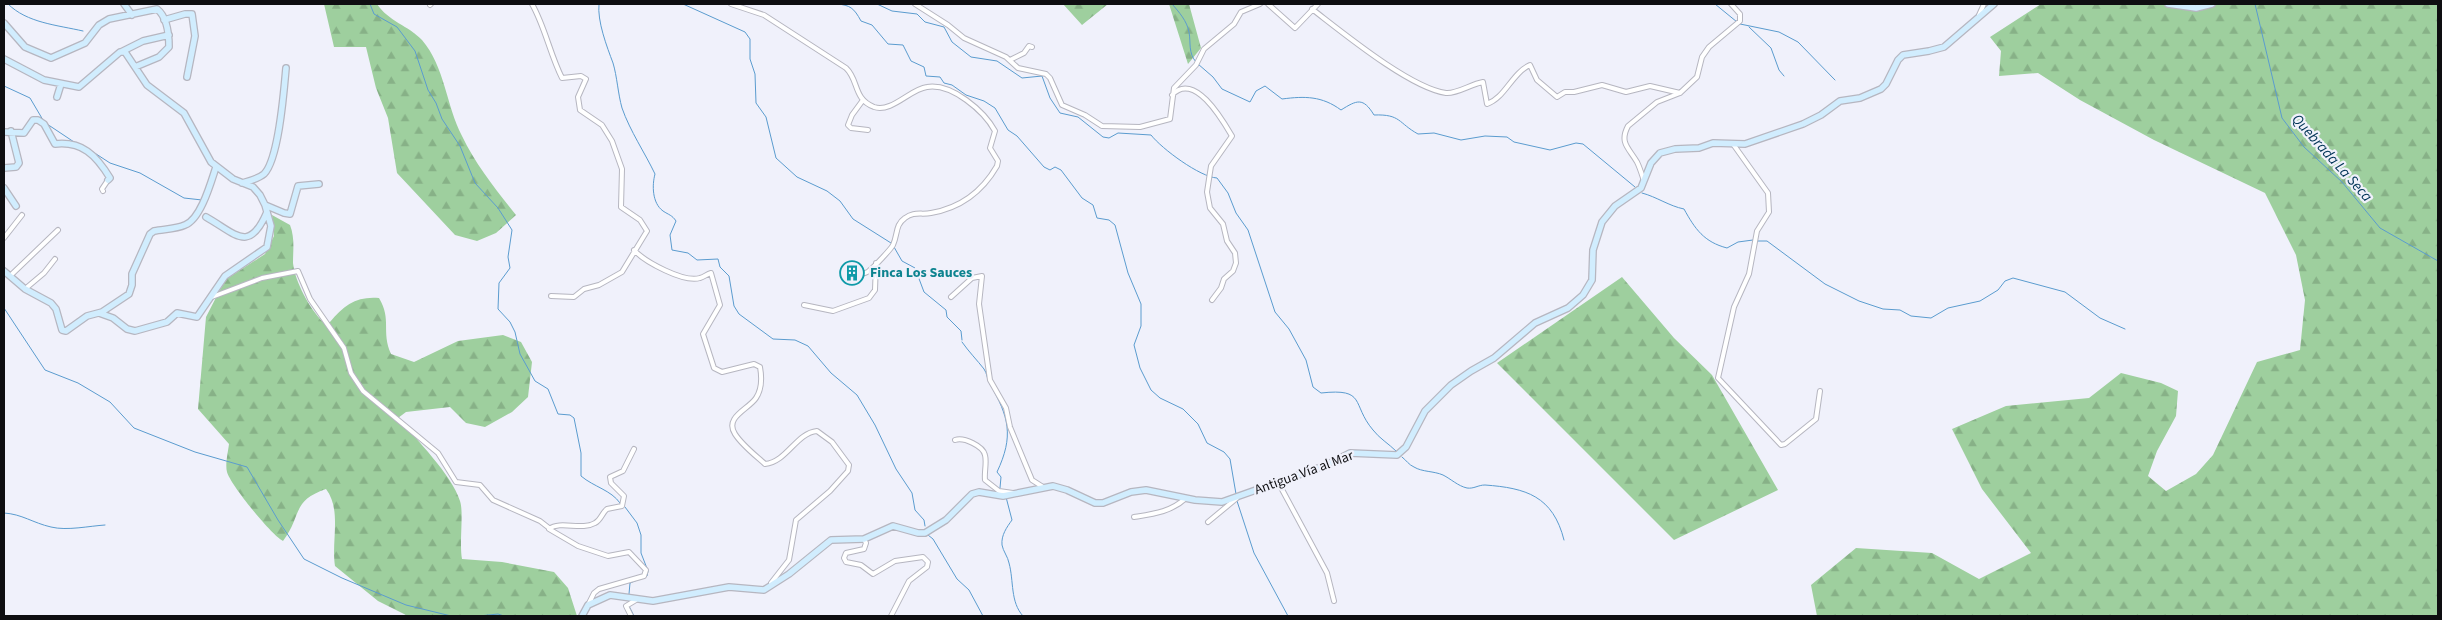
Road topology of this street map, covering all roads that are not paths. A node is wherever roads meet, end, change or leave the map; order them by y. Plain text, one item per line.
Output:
1 (124, 4) edge
2 (157, 4) edge
3 (532, 4) edge
4 (730, 4) edge
5 (915, 4) edge
6 (1260, 4) edge
7 (1268, 4) edge
8 (1318, 4) edge
9 (1731, 4) edge
10 (1984, 4) edge
11 (1994, 4) edge
12 (2168, 4) edge
13 (2212, 4) edge
14 (1312, 9) junction
15 (159, 11) junction
16 (1980, 14) junction
17 (132, 15) junction
18 (164, 20) junction
19 (4, 23) edge
20 (169, 35) junction
21 (1032, 47) dead end
22 (121, 52) junction
23 (4, 59) edge
24 (1010, 60) junction
25 (135, 67) junction
26 (286, 68) dead end
27 (187, 77) dead end
28 (61, 84) junction
29 (1680, 93) junction
30 (1172, 95) junction
31 (57, 97) dead end
32 (863, 100) junction
33 (868, 130) dead end
34 (11, 131) junction
35 (4, 132) edge
36 (1733, 144) junction
37 (4, 168) edge
38 (216, 168) junction
39 (108, 180) joint
40 (1645, 183) junction
41 (241, 184) junction
42 (319, 184) dead end
43 (4, 188) edge
44 (104, 191) dead end
45 (265, 205) junction
46 (16, 206) dead end
47 (268, 212) junction
48 (22, 215) dead end
49 (206, 217) dead end
50 (58, 230) dead end
51 (4, 238) edge
52 (634, 250) junction
53 (55, 259) dead end
54 (877, 261) junction
55 (4, 271) edge
56 (856, 274) dead end
57 (10, 276) junction
58 (25, 289) junction
59 (551, 296) dead end
60 (211, 297) junction
61 (951, 297) dead end
62 (1212, 300) dead end
63 (804, 305) dead end
64 (99, 313) junction
65 (1820, 391) dead end
66 (955, 440) dead end
67 (634, 449) dead end
68 (1278, 482) junction
69 (1043, 487) junction
70 (1014, 493) junction
71 (1239, 496) junction
72 (1186, 498) junction
73 (1134, 517) dead end
74 (1208, 522) dead end
75 (549, 528) junction
76 (864, 539) junction
77 (766, 589) junction
78 (638, 599) junction
79 (1334, 600) dead end
80 (588, 605) junction
81 (582, 616) edge
82 (631, 616) edge
83 (891, 616) edge

1 - 17 street
2 - 15 street
3 - 52 street
4 - 32 street
5 - 24 street
6 - 30 street
7 - 14 street
8 - 14 street
9 - 29 street
10 - 16 street
11 - 16 street
12 - 13 street
14 - 29 street
15 - 17 street
15 - 18 street
16 - 36 street
17 - 19 street
18 - 20 street
18 - 27 street
20 - 22 street
20 - 25 street
21 - 24 street
22 - 25 street
22 - 28 street
23 - 28 street
24 - 30 street
25 - 38 street
26 - 41 street
28 - 31 street
29 - 40 street
30 - 62 street
32 - 33 street
32 - 54 street
34 - 35 street
34 - 37 street
34 - 39 street
36 - 40 street
36 - 65 street
38 - 41 street
38 - 64 street
39 - 44 street
40 - 68 street, Antigua Vía al Mar
41 - 45 street
42 - 45 street
43 - 46 street
45 - 47 street
47 - 49 street
47 - 60 street
48 - 51 street
50 - 57 street
52 - 59 street
52 - 77 street
53 - 58 street
54 - 56 street
54 - 63 street
55 - 57 street
57 - 58 street
58 - 64 street
60 - 64 street
60 - 75 street
61 - 69 street
66 - 70 street
67 - 75 street
68 - 71 street, Antigua Vía al Mar
68 - 79 street
69 - 70 street, Antigua Vía al Mar
69 - 72 street, Antigua Vía al Mar
70 - 76 street, Antigua Vía al Mar
71 - 72 street, Antigua Vía al Mar
71 - 74 street
72 - 73 street
75 - 80 street
76 - 77 street, Antigua Vía al Mar
76 - 83 street
77 - 78 street
78 - 80 street
78 - 82 street
80 - 81 street

